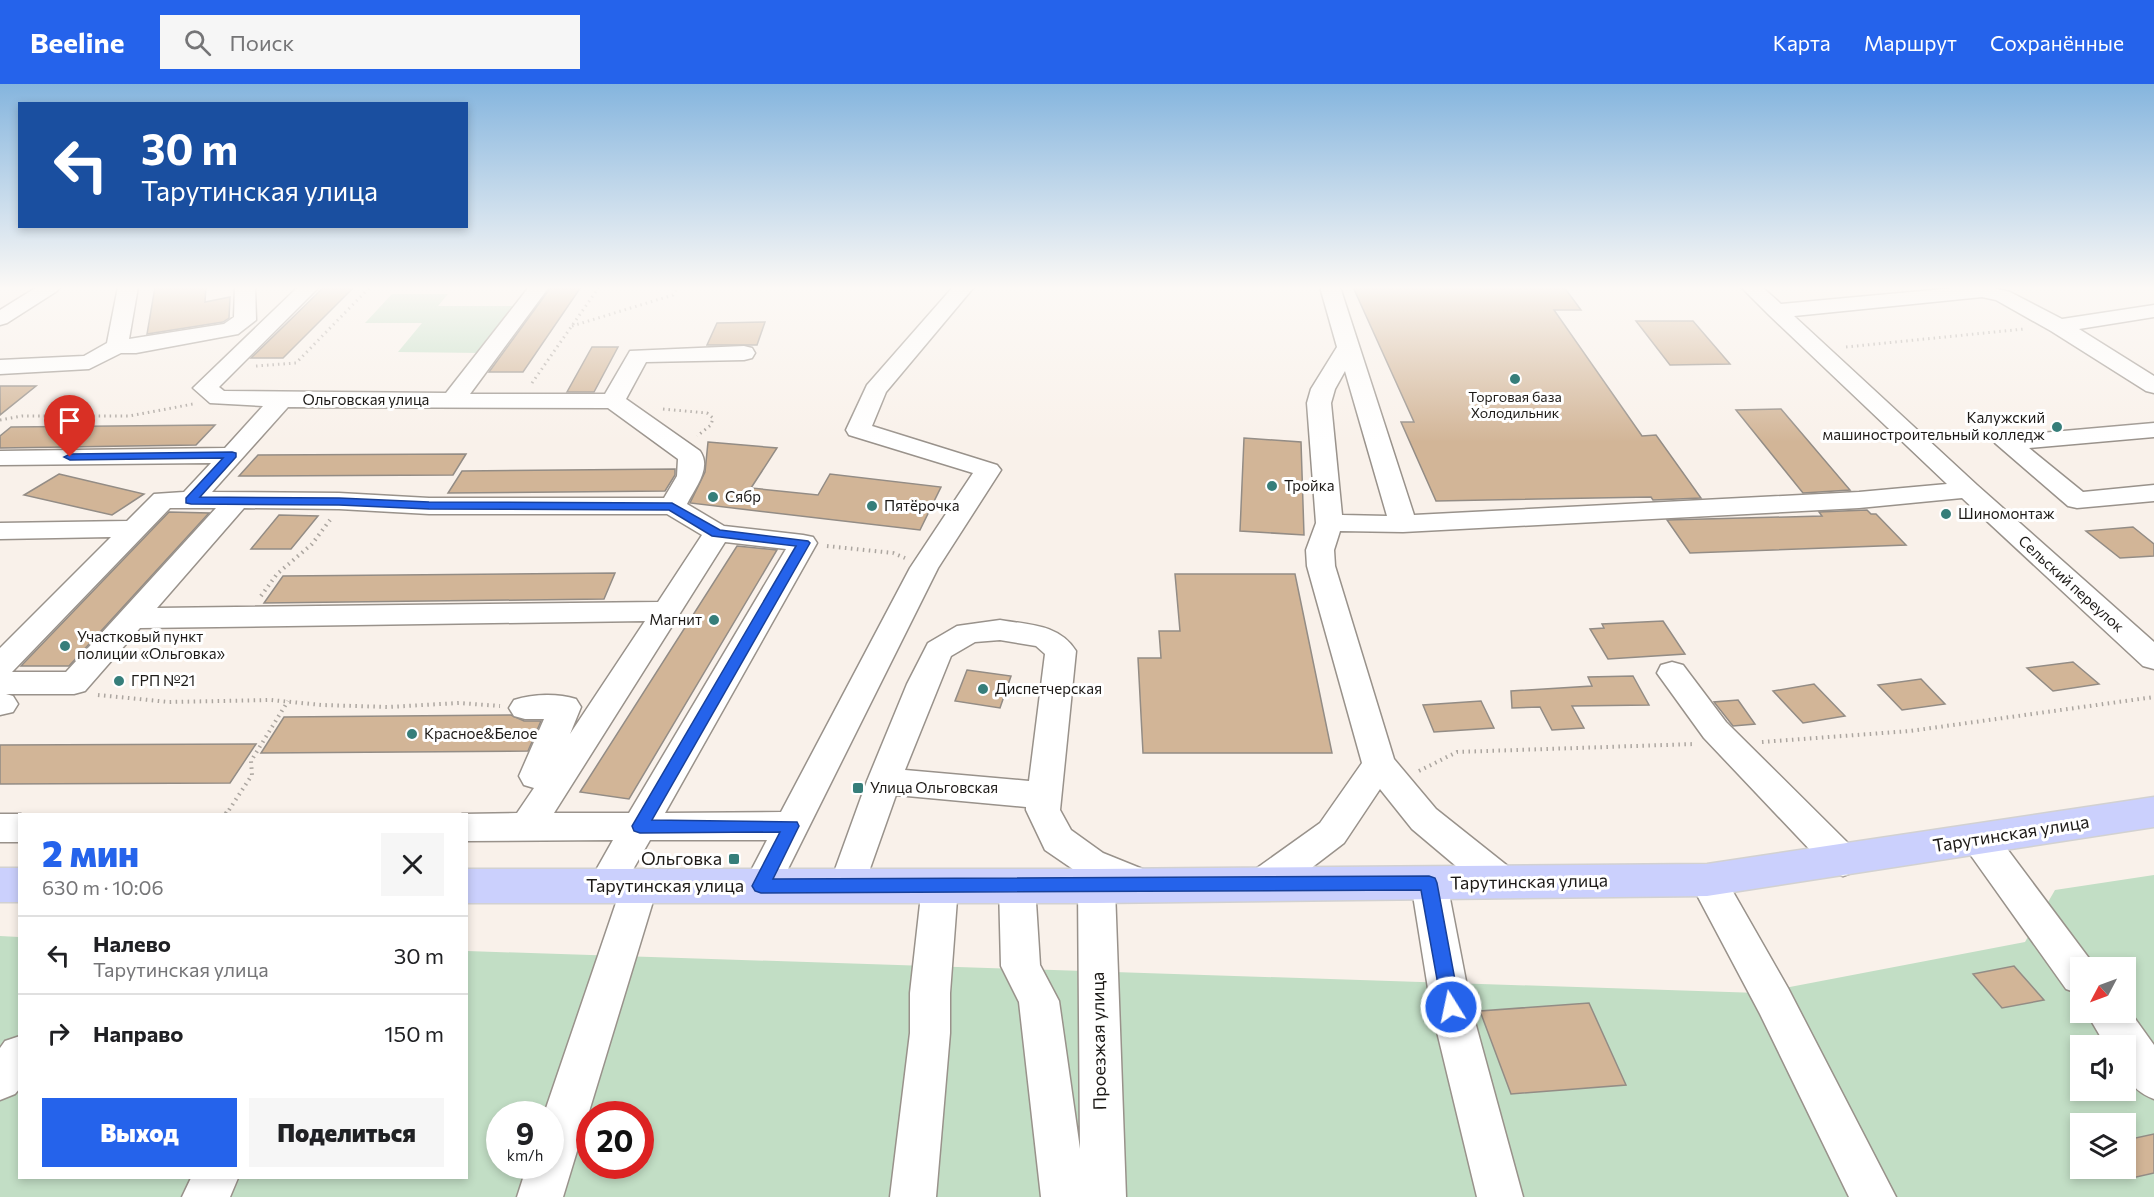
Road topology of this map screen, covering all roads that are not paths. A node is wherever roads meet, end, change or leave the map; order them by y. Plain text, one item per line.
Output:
1 (118, 339) edge
2 (175, 339) edge
3 (254, 339) edge
4 (499, 339) edge
5 (919, 339) edge
6 (1346, 339) edge
7 (1807, 339) edge
8 (2079, 339) edge
9 (117, 346) junction
10 (1348, 346) junction
11 (744, 353) dead end
12 (0, 367) edge
13 (2154, 386) edge
14 (454, 399) junction
15 (282, 400) junction
16 (613, 401) junction
17 (2154, 430) edge
18 (232, 455) junction
19 (0, 458) edge
20 (954, 487) dead end
21 (1968, 490) junction
22 (2154, 493) edge
23 (191, 500) junction
24 (237, 500) junction
25 (672, 506) junction
26 (1329, 523) junction
27 (1403, 524) junction
28 (135, 529) junction
29 (0, 531) edge
30 (717, 533) junction
31 (924, 568) junction
32 (667, 611) junction
33 (132, 618) junction
34 (11, 644) edge
35 (2154, 659) edge
36 (1672, 673) dead end
37 (4, 691) edge
38 (525, 708) road end
39 (1383, 768) junction
40 (560, 776) junction
41 (884, 781) junction
42 (1044, 795) junction
43 (2154, 812) edge
44 (640, 826) junction
45 (791, 826) junction
46 (468, 827) edge
47 (527, 827) junction
48 (0, 828) edge
49 (18, 828) edge
50 (1980, 840) junction
51 (1843, 861) junction
52 (1707, 880) junction
53 (1501, 882) junction
54 (1429, 883) junction
55 (1263, 884) junction
56 (0, 885) edge
57 (18, 885) edge
58 (1142, 885) junction
59 (468, 886) edge
60 (622, 886) junction
61 (761, 886) junction
62 (847, 886) junction
63 (940, 886) junction
64 (1017, 886) junction
65 (1096, 886) junction
66 (2070, 963) edge
67 (2114, 1023) edge
68 (18, 1057) edge
69 (2154, 1079) edge
70 (0, 1080) edge
71 (564, 1110) edge
72 (215, 1179) edge
73 (545, 1179) edge
74 (205, 1197) edge
75 (540, 1197) edge
76 (913, 1197) edge
77 (1064, 1197) edge
78 (1103, 1197) edge
79 (1500, 1197) edge
80 (1872, 1197) edge

1 - 9 street
2 - 9 street
3 - 15 street
4 - 14 street
5 - 31 street
6 - 10 street
7 - 21 street, Сельский переулок
8 - 13 street
9 - 12 street
10 - 26 street
10 - 27 street
11 - 16 street
14 - 15 street, Ольговская улица
14 - 16 street, Ольговская улица
15 - 18 street, Ольговская улица
16 - 25 street
17 - 22 street
18 - 19 street
18 - 23 street, Ольговская улица
20 - 31 street
21 - 27 street
21 - 35 street, Сельский переулок
23 - 24 street
23 - 28 street
24 - 25 street
24 - 33 street
25 - 30 street
26 - 27 street
26 - 39 street
28 - 29 street
28 - 34 street
30 - 32 street
30 - 44 street
31 - 45 street
32 - 33 street
32 - 40 street
33 - 37 street
34 - 37 street
36 - 51 street
38 - 40 street
39 - 53 street
39 - 55 street
40 - 47 street
41 - 42 street
41 - 42 street
41 - 62 street
42 - 58 street
43 - 50 main road, Тарутинская улица
44 - 45 street
44 - 47 street
44 - 60 street
45 - 61 street
46 - 47 street
48 - 49 street
50 - 51 main road, Тарутинская улица
50 - 66 street
51 - 52 main road, Тарутинская улица
52 - 53 main road, Тарутинская улица
52 - 80 street
53 - 54 main road, Тарутинская улица
54 - 55 main road, Тарутинская улица
54 - 79 street
55 - 58 main road, Тарутинская улица
56 - 57 main road
58 - 65 main road, Тарутинская улица
59 - 60 main road, Тарутинская улица
60 - 61 main road, Тарутинская улица
60 - 71 street
61 - 62 main road, Тарутинская улица
62 - 63 main road, Тарутинская улица
63 - 64 main road, Тарутинская улица
63 - 76 street
64 - 65 main road, Тарутинская улица
64 - 77 street
65 - 78 street, Проезжая улица
67 - 69 street
68 - 70 street
72 - 74 street
73 - 75 street

